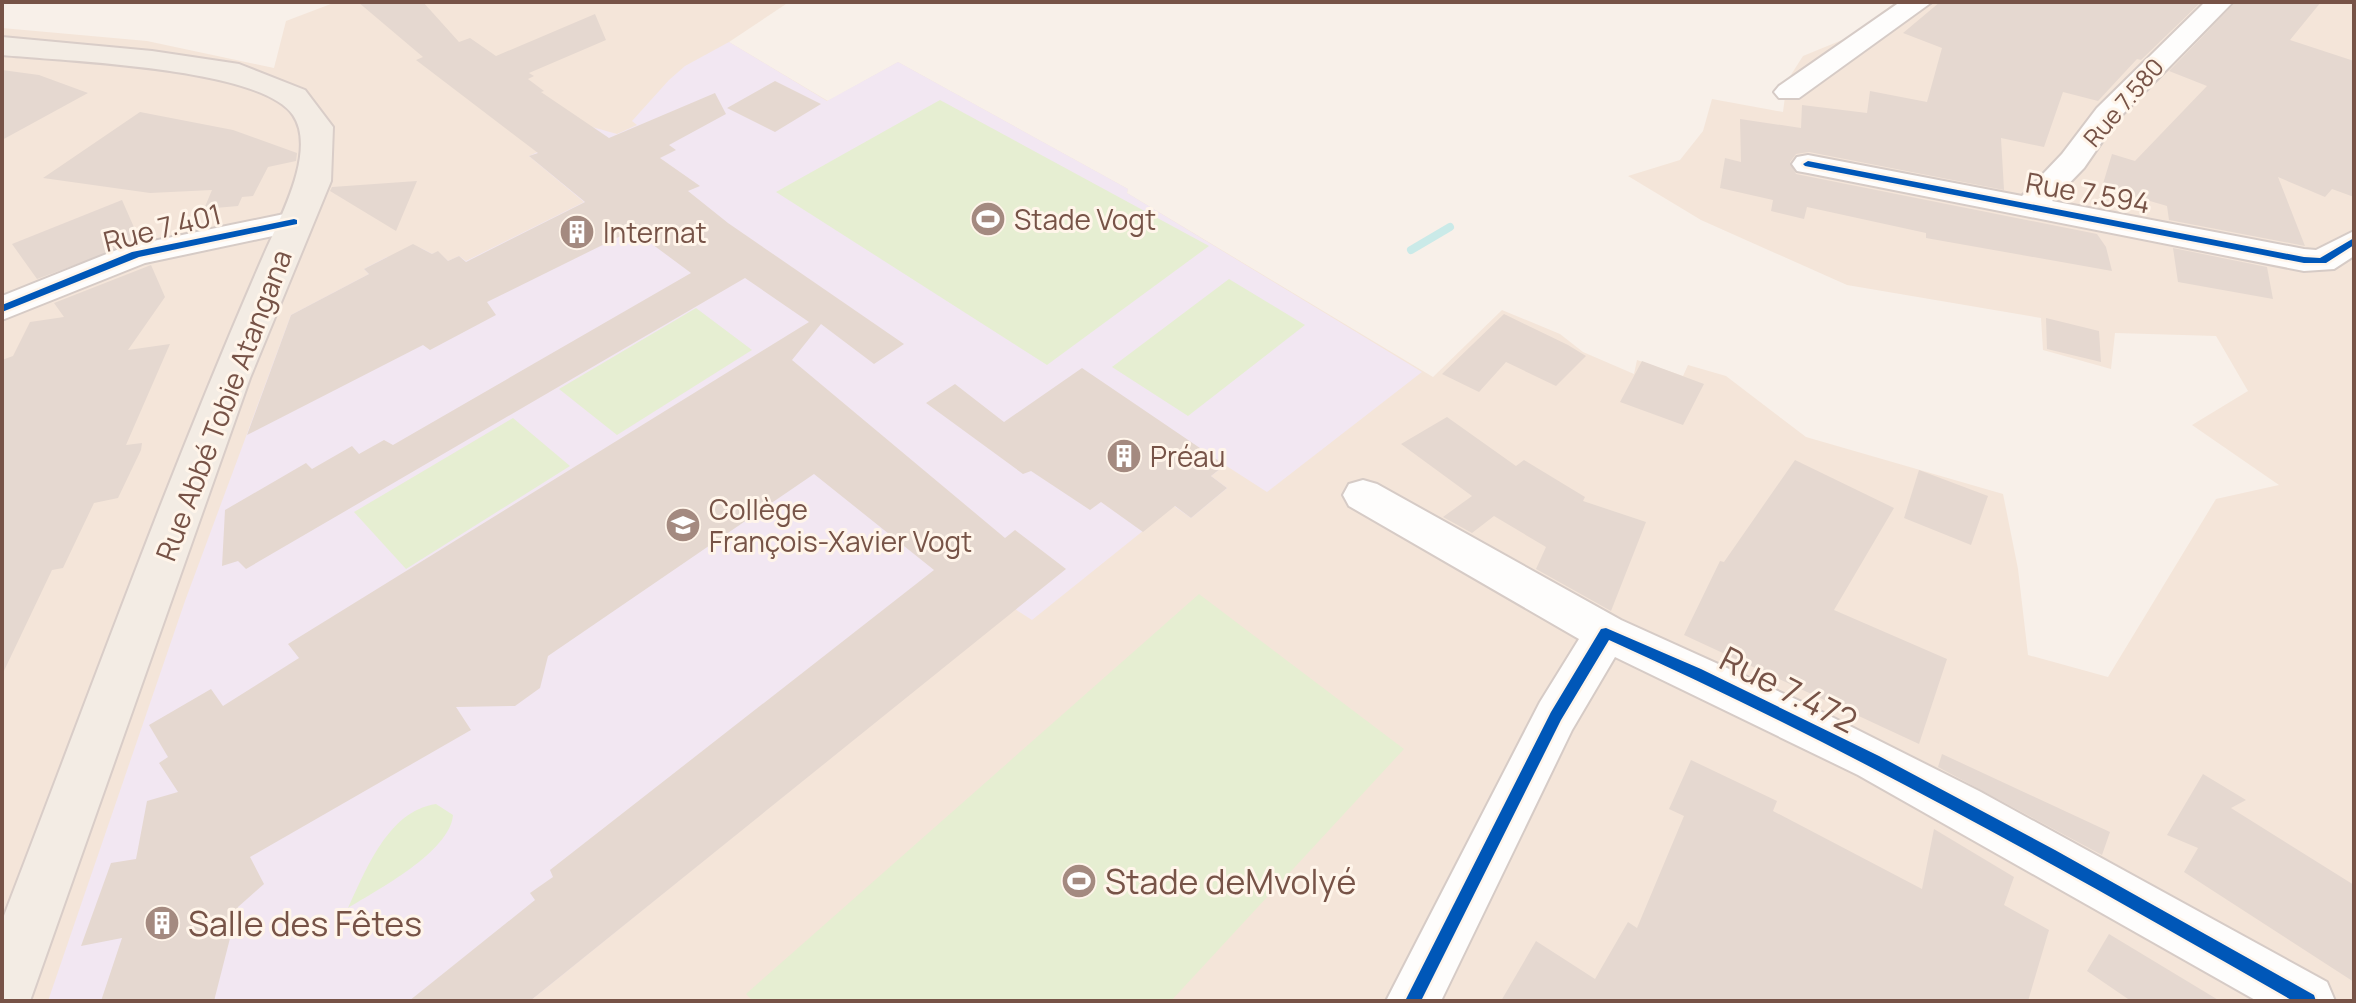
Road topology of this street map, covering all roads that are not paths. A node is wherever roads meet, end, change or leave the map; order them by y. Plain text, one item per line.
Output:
1 (1919, 2) edge
2 (2212, 4) edge
3 (2, 46) edge
4 (1789, 92) dead end
5 (1808, 164) dead end
6 (2030, 206) junction
7 (294, 222) junction
8 (2354, 241) edge
9 (2, 309) edge
10 (1363, 495) dead end
11 (1606, 633) junction
12 (2, 998) edge
13 (1413, 1001) edge
14 (2308, 1001) edge

1 - 4 street
2 - 6 street, Rue 7.580
3 - 7 main road, Rue Abbé Tobie Atangana
5 - 6 street, Rue 7.594
6 - 8 street, Rue 7.594
7 - 9 street, Rue 7.401
7 - 12 main road, Rue Abbé Tobie Atangana
10 - 11 street, Rue 7.472
11 - 13 street
11 - 14 street, Rue 7.472

